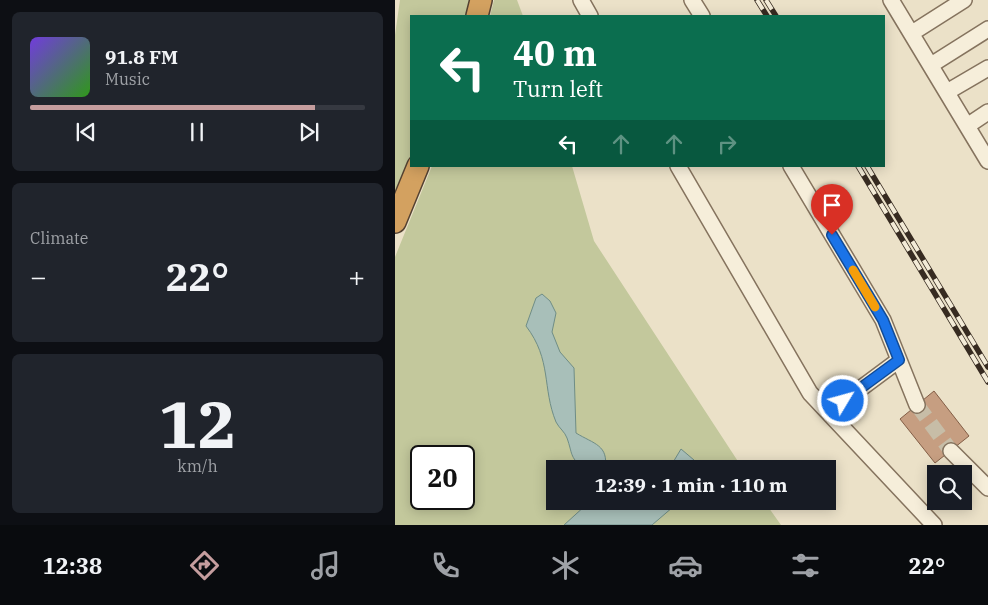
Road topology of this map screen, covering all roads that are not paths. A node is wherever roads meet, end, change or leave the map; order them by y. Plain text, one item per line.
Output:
1 (481, 0) edge
2 (581, 0) edge
3 (692, 0) edge
4 (964, 0) edge
5 (897, 2) edge
6 (477, 15) edge
7 (589, 15) edge
8 (701, 15) edge
9 (988, 29) edge
10 (911, 33) junction
11 (931, 65) junction
12 (988, 68) edge
13 (947, 92) junction
14 (988, 112) edge
15 (967, 126) junction
16 (987, 157) edge
17 (419, 167) edge
18 (679, 167) edge
19 (792, 167) edge
20 (395, 222) edge
21 (899, 360) junction
22 (917, 405) tunnel mouth
23 (829, 412) junction
24 (951, 451) tunnel mouth
25 (988, 488) edge
26 (934, 525) edge

1 - 6 highway
2 - 7 lane
3 - 8 lane
4 - 10 lane
5 - 10 lane
9 - 11 lane
10 - 11 lane
11 - 13 lane
12 - 13 lane
13 - 15 lane
14 - 15 lane
15 - 16 lane
17 - 20 highway
18 - 23 lane
19 - 21 lane
21 - 22 lane
21 - 23 lane
23 - 26 lane
24 - 25 lane

